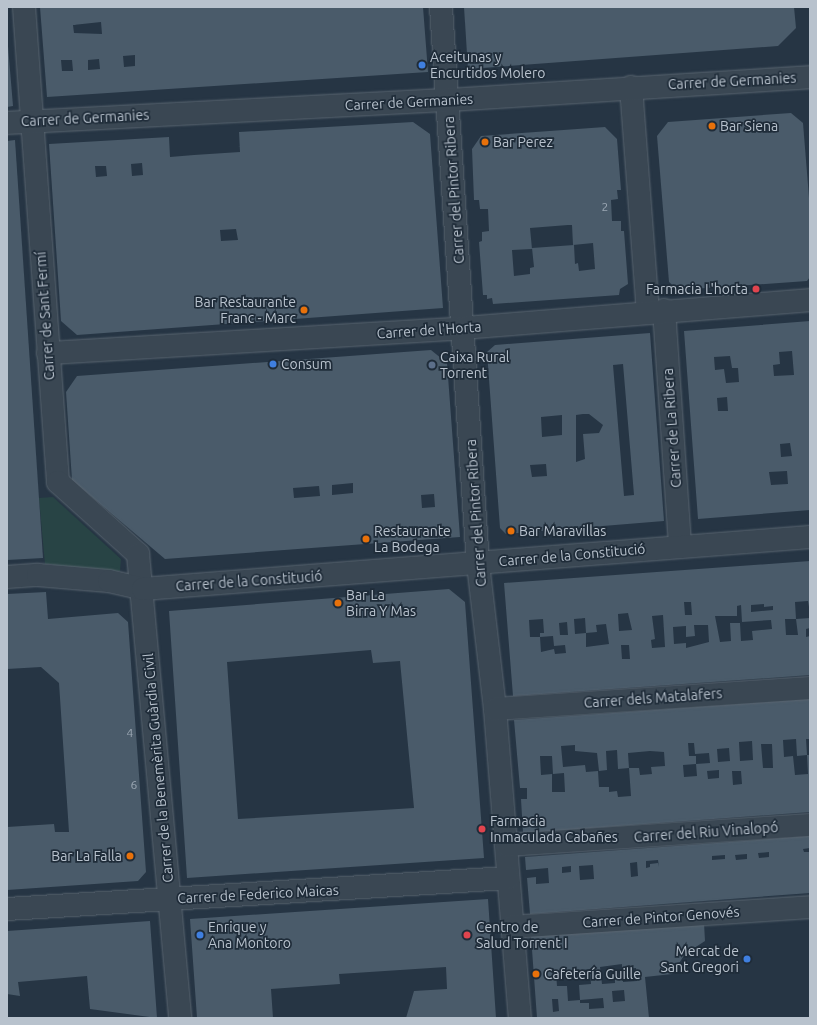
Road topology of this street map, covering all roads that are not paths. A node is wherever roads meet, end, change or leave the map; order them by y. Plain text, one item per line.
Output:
1 (24, 7) edge
2 (441, 7) edge
3 (810, 77) edge
4 (631, 87) junction
5 (448, 100) junction
6 (32, 121) junction
7 (7, 123) edge
8 (810, 300) edge
9 (656, 311) junction
10 (464, 328) junction
11 (48, 354) junction
12 (810, 537) edge
13 (680, 546) junction
14 (478, 564) junction
15 (7, 577) edge
16 (143, 589) junction
17 (810, 688) edge
18 (495, 709) junction
19 (810, 825) edge
20 (507, 845) junction
21 (508, 878) junction
22 (169, 899) junction
23 (810, 907) edge
24 (7, 909) edge
25 (511, 927) junction
26 (180, 1018) edge
27 (520, 1018) edge

1 - 6 street, Carrer de Sant Fermí
2 - 5 street, Carrer del Pintor Ribera
3 - 4 street, Carrer de Germanies
4 - 5 street, Carrer de Germanies
4 - 9 street, Carrer de La Ribera
5 - 6 street, Carrer de Germanies
5 - 10 street, Carrer del Pintor Ribera
6 - 7 street, Carrer de Germanies
6 - 11 street, Carrer de Sant Fermí
8 - 9 street, Carrer de l'Horta
9 - 10 street, Carrer de l'Horta
9 - 13 street, Carrer de La Ribera
10 - 11 street, Carrer de l'Horta
10 - 14 street, Carrer del Pintor Ribera
11 - 16 street, Carrer de Sant Fermí
12 - 13 street, Carrer de la Constitució
13 - 14 street, Carrer de la Constitució
14 - 16 street, Carrer de la Constitució
14 - 18 street, Carrer del Pintor Ribera
15 - 16 street, Carrer de la Constitució
16 - 22 street, Carrer de la Benemèrita Guàrdia Civil
17 - 18 street, Carrer dels Matalafers
18 - 20 street, Carrer del Pintor Ribera
19 - 20 street, Carrer del Riu Vinalopó
20 - 21 street, Carrer del Pintor Ribera
21 - 22 street, Carrer de Federico Maicas
21 - 25 street, Carrer del Pintor Ribera
22 - 24 street, Carrer de Federico Maicas
22 - 26 street, Carrer de la Benemèrita Guàrdia Civil
23 - 25 street, Carrer de Pintor Genovés
25 - 27 street, Carrer del Pintor Ribera

